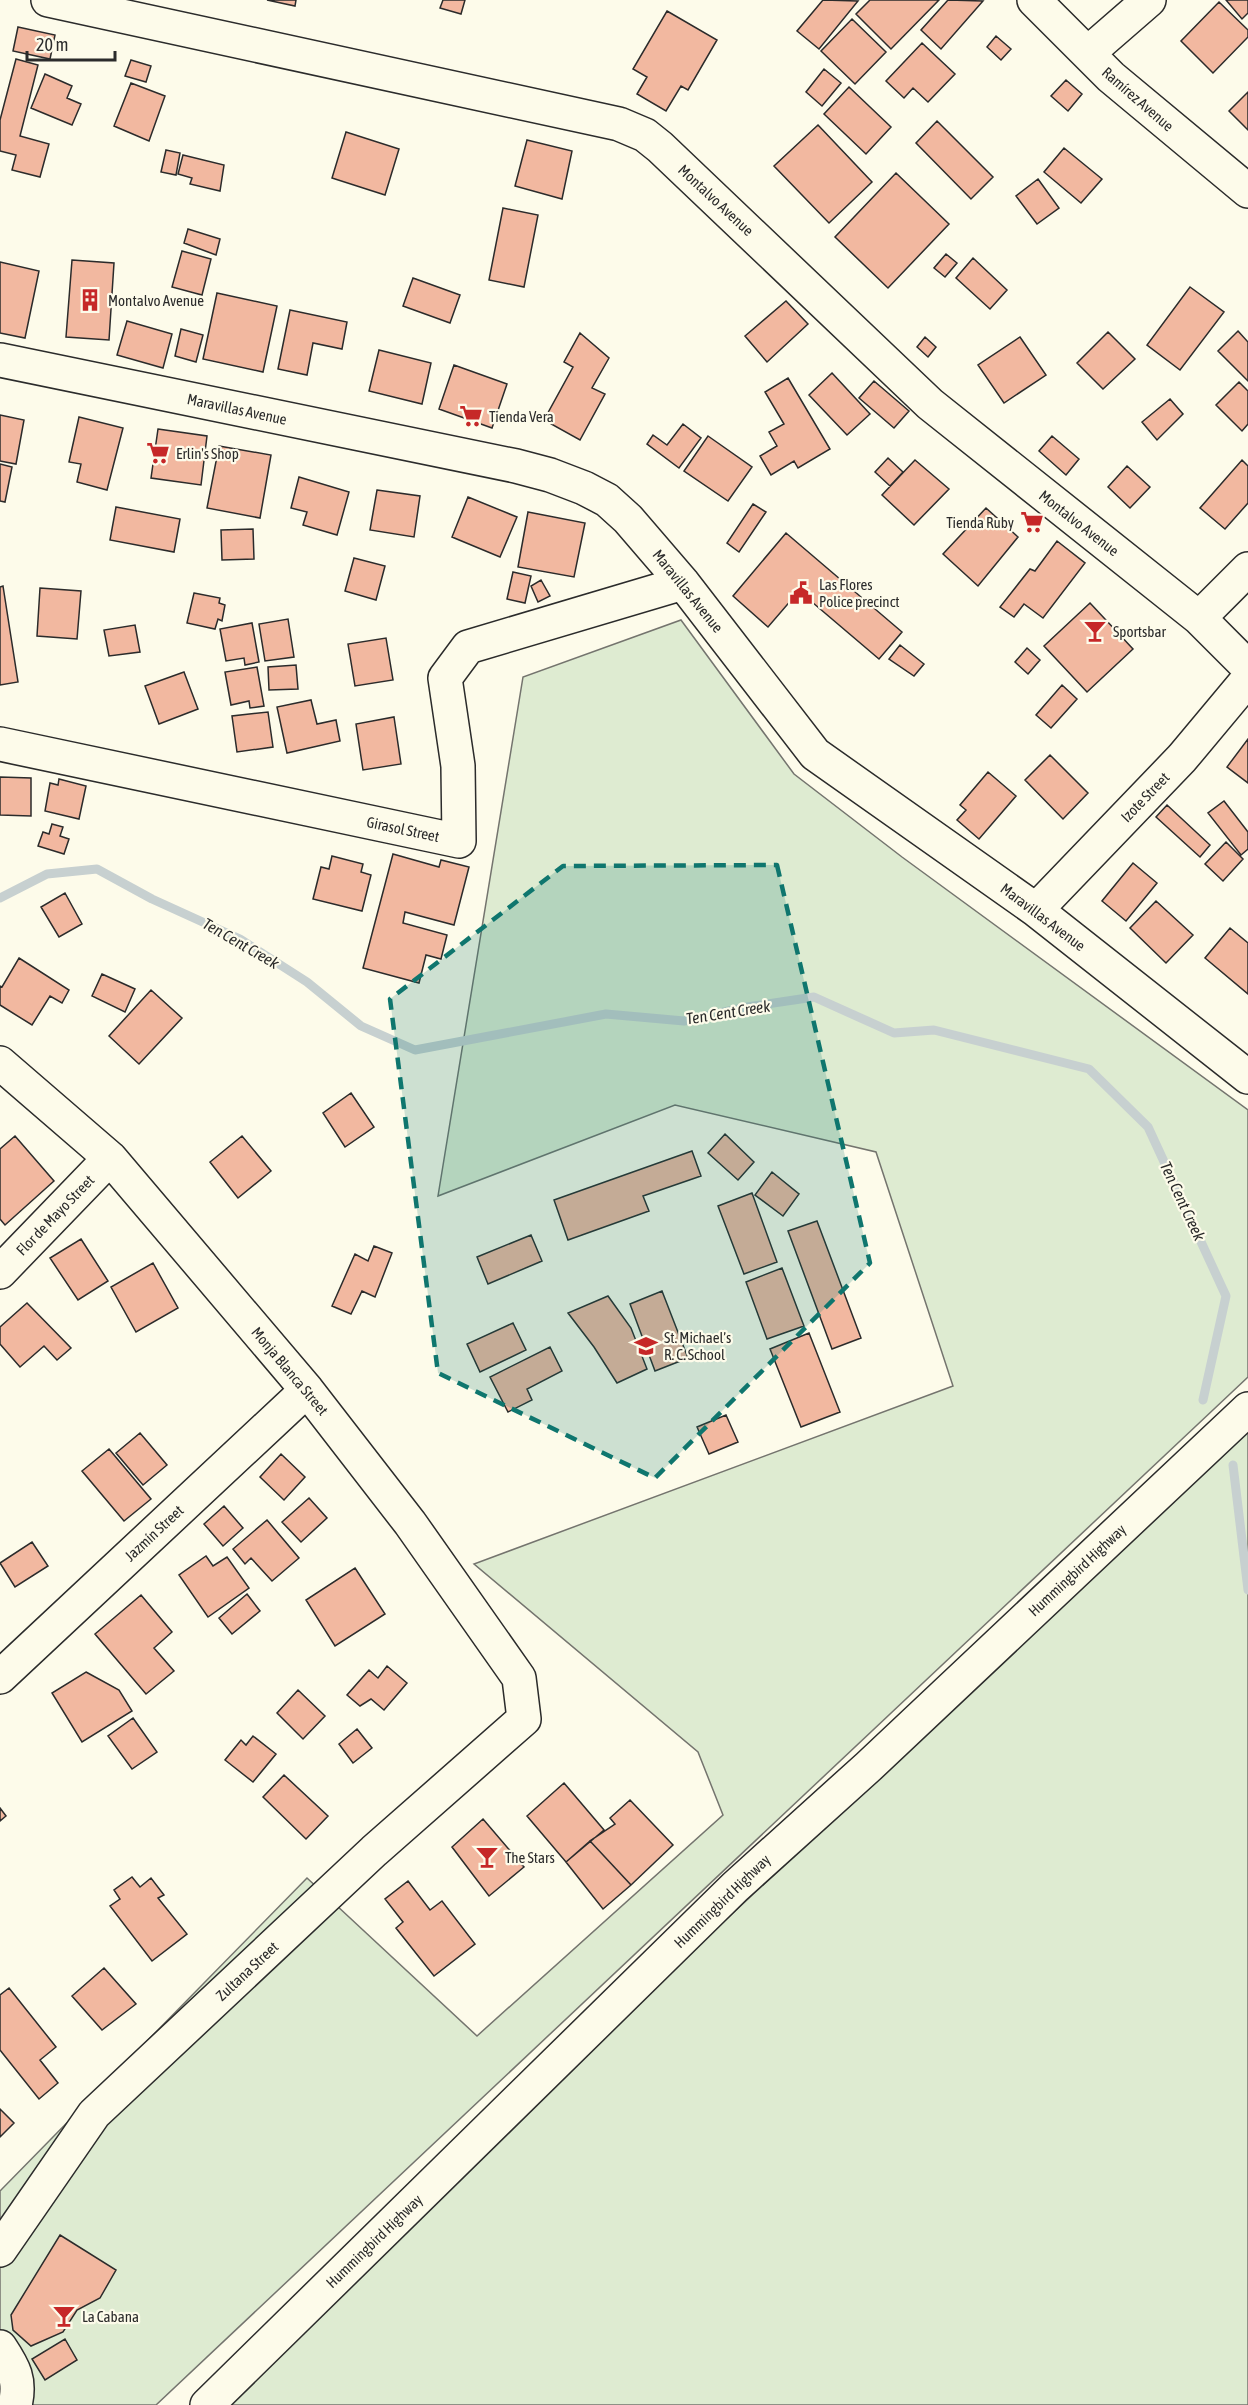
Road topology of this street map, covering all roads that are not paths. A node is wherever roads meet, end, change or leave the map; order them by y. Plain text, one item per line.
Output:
1 (48, 0) edge
2 (1034, 0) edge
3 (1149, 0) edge
4 (1088, 53) junction
5 (1248, 191) edge
6 (0, 360) edge
7 (1248, 569) edge
8 (683, 583) junction
9 (1199, 618) junction
10 (1248, 667) edge
11 (1248, 679) edge
12 (0, 744) edge
13 (1036, 910) junction
14 (0, 1063) edge
15 (1248, 1077) edge
16 (110, 1158) junction
17 (1, 1271) edge
18 (307, 1390) junction
19 (1248, 1409) edge
20 (0, 1677) edge
21 (524, 1719) joint
22 (0, 2250) edge
23 (0, 2347) edge
24 (210, 2404) edge
25 (15, 2405) edge

1 - 9 street, Montalvo Avenue
2 - 4 street, Ramírez Avenue
3 - 4 street
4 - 5 street, Ramírez Avenue
6 - 8 street, Maravillas Avenue
7 - 9 street
8 - 12 street, Girasol Street
8 - 13 street, Maravillas Avenue
9 - 10 street, Montalvo Avenue
11 - 13 street, Izote Street
13 - 15 street, Maravillas Avenue
14 - 16 street, Monja Blanca Street
16 - 17 street, Flor de Mayo Street
16 - 18 street, Monja Blanca Street
18 - 20 street, Jazmín Street
18 - 21 street, Monja Blanca Street
19 - 24 street, Hummingbird Highway
21 - 22 street, Zultana Street
23 - 25 street

